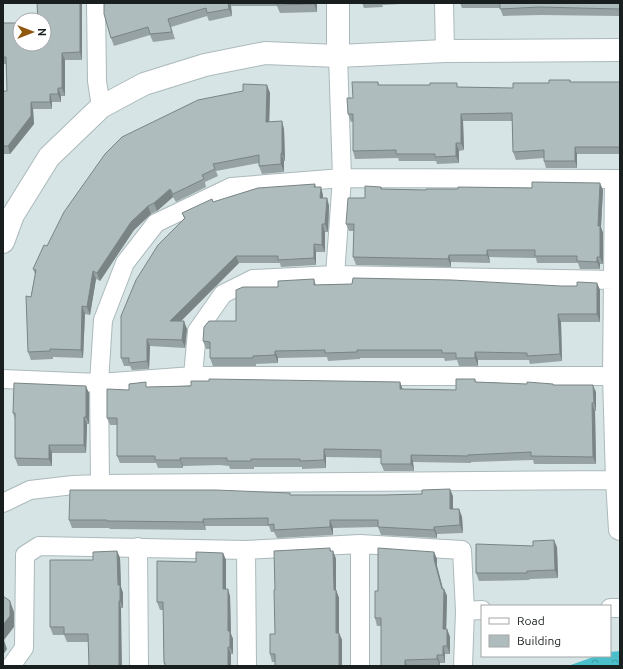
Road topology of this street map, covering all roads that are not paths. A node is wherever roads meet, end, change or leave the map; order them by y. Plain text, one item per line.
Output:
1 (96, 3) edge
2 (338, 3) edge
3 (444, 3) edge
4 (620, 50) edge
5 (445, 51) junction
6 (338, 56) junction
7 (101, 107) junction
8 (342, 178) junction
9 (617, 179) edge
10 (8, 210) edge
11 (3, 242) edge
12 (335, 275) junction
13 (614, 280) junction
14 (193, 376) junction
15 (616, 376) edge
16 (3, 379) edge
17 (99, 383) junction
18 (615, 480) junction
19 (100, 484) junction
20 (3, 503) edge
21 (620, 532) edge
22 (360, 544) junction
23 (138, 548) junction
24 (246, 550) junction
25 (474, 611) edge
26 (11, 666) edge
27 (140, 666) edge
28 (247, 666) edge
29 (360, 666) edge
30 (463, 666) edge

1 - 7 street
2 - 6 street
3 - 5 street
4 - 5 street
5 - 6 street
6 - 7 street
6 - 8 street
7 - 10 street
8 - 9 street
8 - 12 street
8 - 17 street
9 - 13 street
10 - 11 street
12 - 13 street
12 - 14 street
13 - 15 street
14 - 15 street
14 - 17 street
15 - 18 street
16 - 17 street
17 - 19 street
18 - 19 street
18 - 21 street
19 - 20 street
22 - 24 street
22 - 25 street
22 - 29 street
23 - 24 street
23 - 26 street
23 - 27 street
24 - 28 street
25 - 30 street

